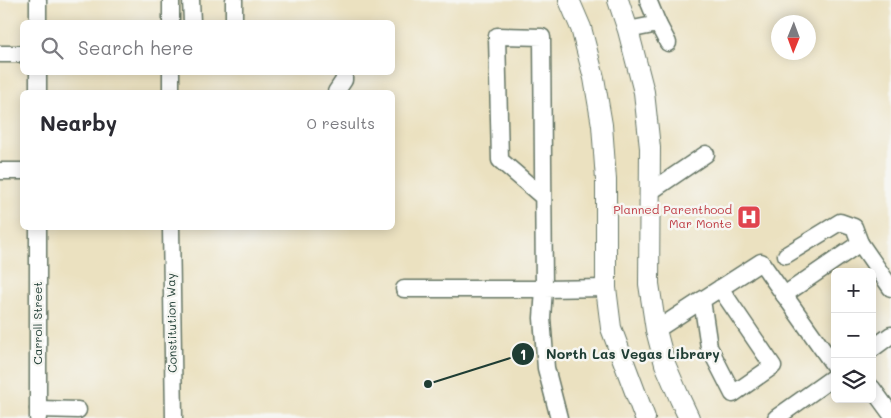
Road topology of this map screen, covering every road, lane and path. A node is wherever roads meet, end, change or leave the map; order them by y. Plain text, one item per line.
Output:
1 (38, 0) edge
2 (171, 0) edge
3 (191, 0) edge
4 (234, 0) edge
5 (569, 0) edge
6 (618, 0) edge
7 (648, 0) edge
8 (38, 20) edge
9 (171, 20) edge
10 (192, 20) edge
11 (234, 20) edge
12 (658, 24) junction
13 (628, 30) junction
14 (668, 43) dead end
15 (0, 54) edge
16 (20, 54) edge
17 (38, 75) edge
18 (171, 75) edge
19 (344, 75) edge
20 (38, 90) edge
21 (171, 90) edge
22 (337, 90) edge
23 (706, 154) dead end
24 (0, 171) edge
25 (20, 171) edge
26 (650, 192) junction
27 (544, 196) junction
28 (38, 230) edge
29 (171, 230) edge
30 (860, 243) junction
31 (786, 255) dead end
32 (544, 288) junction
33 (606, 288) junction
34 (720, 288) junction
35 (891, 288) edge
36 (404, 289) dead end
37 (784, 295) junction
38 (702, 300) junction
39 (656, 330) junction
40 (891, 335) edge
41 (876, 346) edge
42 (831, 361) edge
43 (831, 379) edge
44 (876, 393) edge
45 (78, 410) dead end
46 (38, 414) edge
47 (891, 414) edge
48 (645, 417) edge
49 (174, 418) edge
50 (559, 418) edge
51 (689, 418) edge
52 (776, 418) edge

1 - 8 street
2 - 9 street
3 - 10 street
4 - 11 street
5 - 33 main road
6 - 13 main road
7 - 12 street
12 - 13 street
12 - 14 street
13 - 26 main road
15 - 16 street
17 - 20 street
18 - 21 street
19 - 22 street
23 - 26 street
24 - 25 street
26 - 39 main road
27 - 27 street
27 - 32 street
28 - 46 street, Carroll Street
29 - 49 street, Constitution Way
30 - 31 street
30 - 35 street
30 - 37 street
32 - 33 street
32 - 36 street
32 - 50 street
33 - 48 main road
34 - 37 street
34 - 38 street
34 - 38 street
37 - 42 street
38 - 39 street
39 - 51 main road
40 - 41 street
43 - 52 street
44 - 47 street
45 - 46 street

